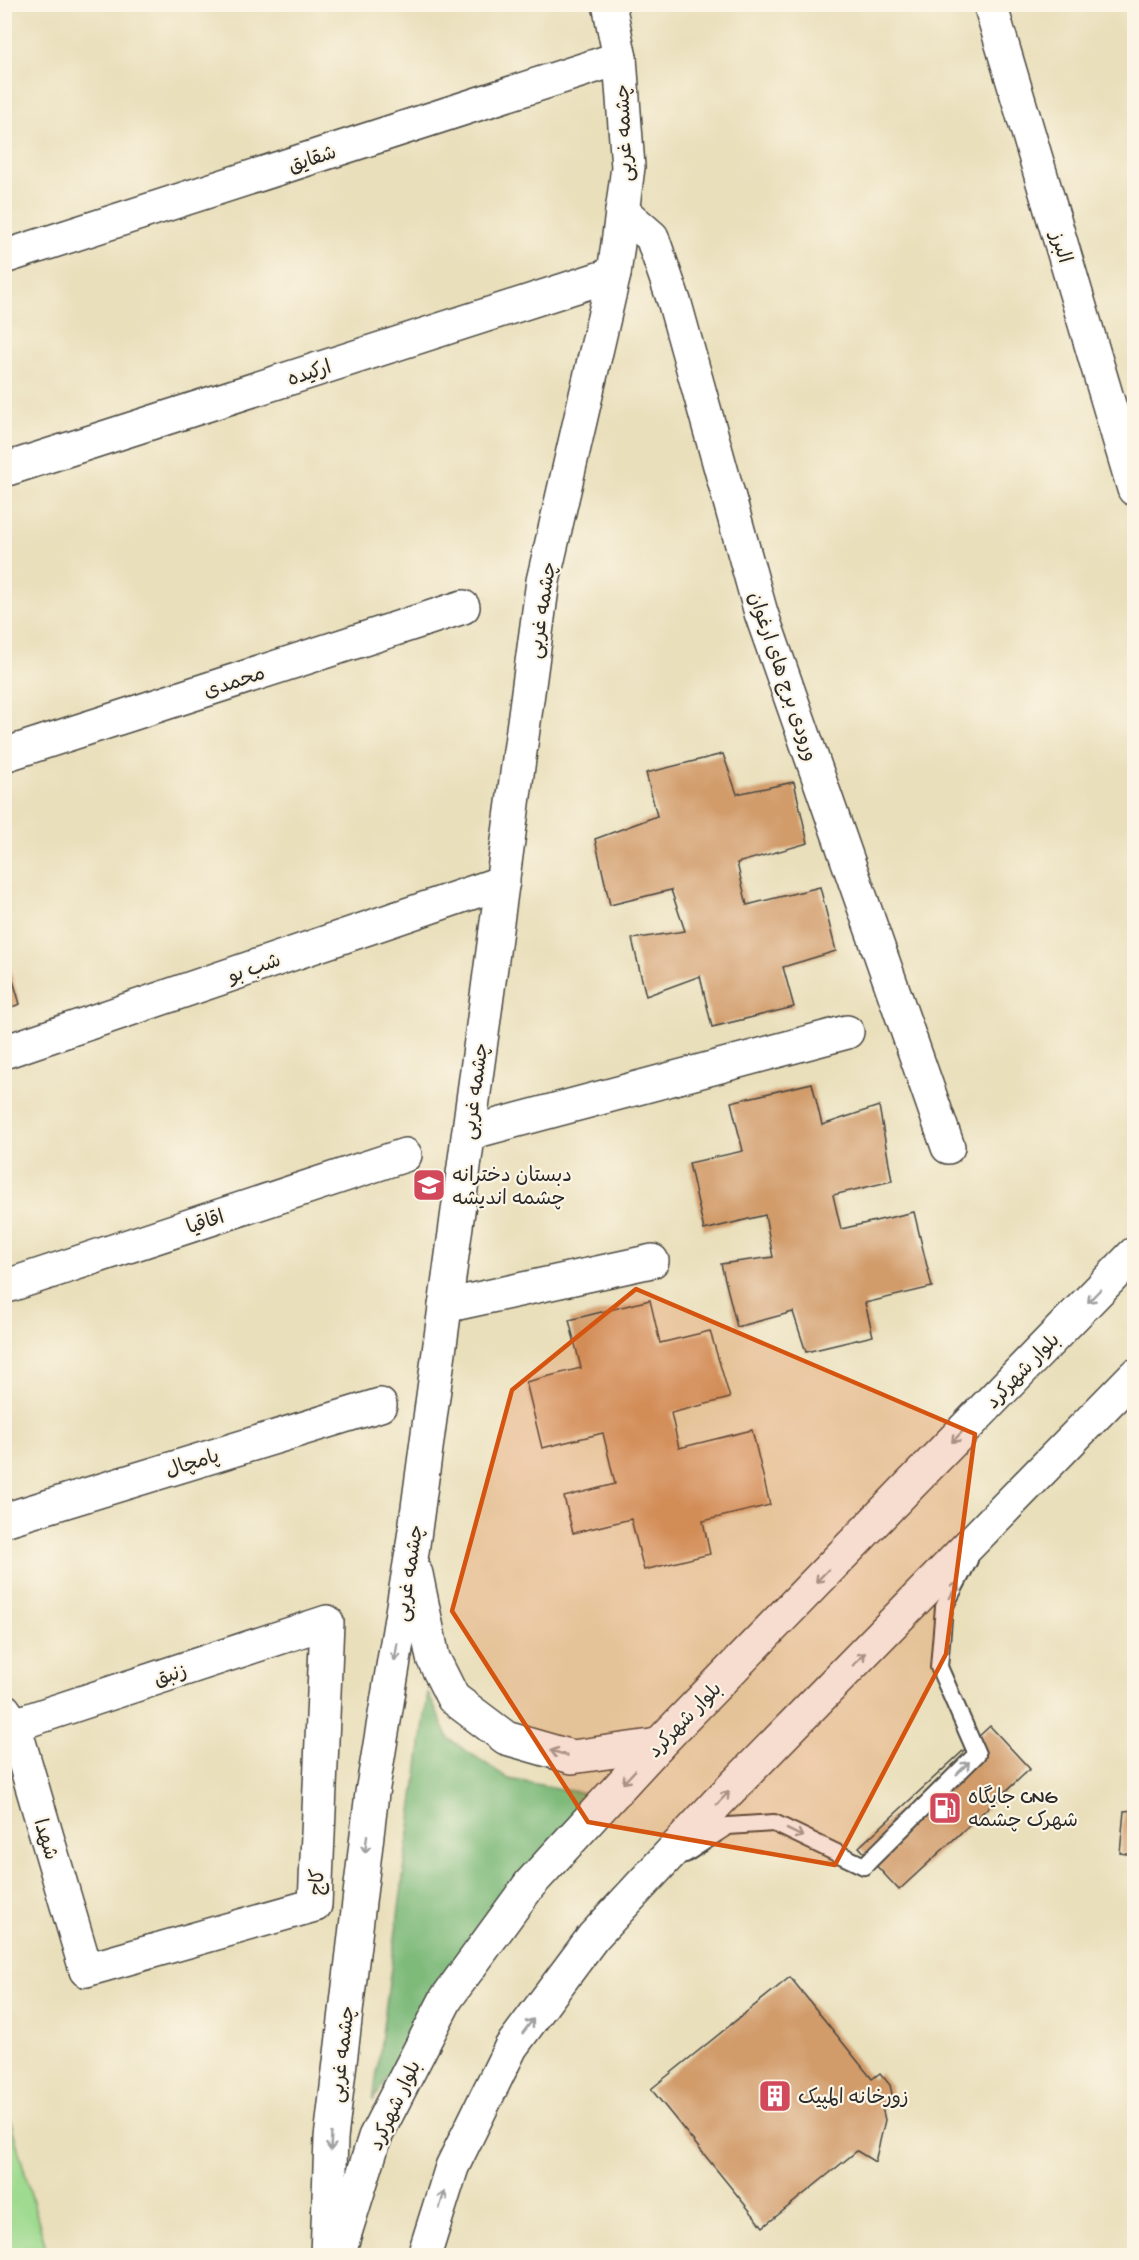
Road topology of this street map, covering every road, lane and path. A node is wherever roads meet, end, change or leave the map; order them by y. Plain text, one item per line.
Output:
1 (609, 4) edge
2 (990, 4) edge
3 (620, 58) junction
4 (622, 211) junction
5 (4, 257) edge
6 (614, 274) junction
7 (4, 470) edge
8 (1134, 489) edge
9 (463, 607) dead end
10 (4, 755) edge
11 (503, 882) junction
12 (847, 1032) dead end
13 (4, 1052) edge
14 (469, 1133) junction
15 (948, 1147) dead end
16 (405, 1155) dead end
17 (1134, 1254) edge
18 (652, 1261) dead end
19 (4, 1287) edge
20 (445, 1306) junction
21 (1131, 1385) edge
22 (380, 1405) dead end
23 (4, 1520) edge
24 (986, 1528) junction
25 (412, 1552) junction
26 (327, 1622) joint
27 (9, 1717) edge
28 (658, 1745) junction
29 (649, 1877) junction
30 (86, 1970) joint
31 (327, 2256) edge
32 (338, 2256) edge
33 (424, 2256) edge

1 - 3 street, چشمه غربی
2 - 8 street, البرز
3 - 4 street, چشمه غربی
3 - 5 street, شقایق
4 - 6 street, چشمه غربی
4 - 15 street, ورودی برج های ارغوان
6 - 7 street, ارکیده
6 - 11 street, چشمه غربی
9 - 10 street, محمدی
11 - 13 street, شب بو
11 - 14 street, چشمه غربی
12 - 14 street
14 - 20 street, چشمه غربی
16 - 19 street, اقاقیا
17 -> 28 street, بلوار شهرکرد
18 - 20 street
20 - 25 street, چشمه غربی
21 - 24 street
22 - 23 street, پامچال
29 -> 24 street
29 -> 24 lane
28 -> 25 street
25 -> 31 street, چشمه غربی
26 - 27 street, زنبق
26 - 30 street, کاج
27 - 30 street, شهدا
28 -> 32 street, بلوار شهرکرد
33 -> 29 street

